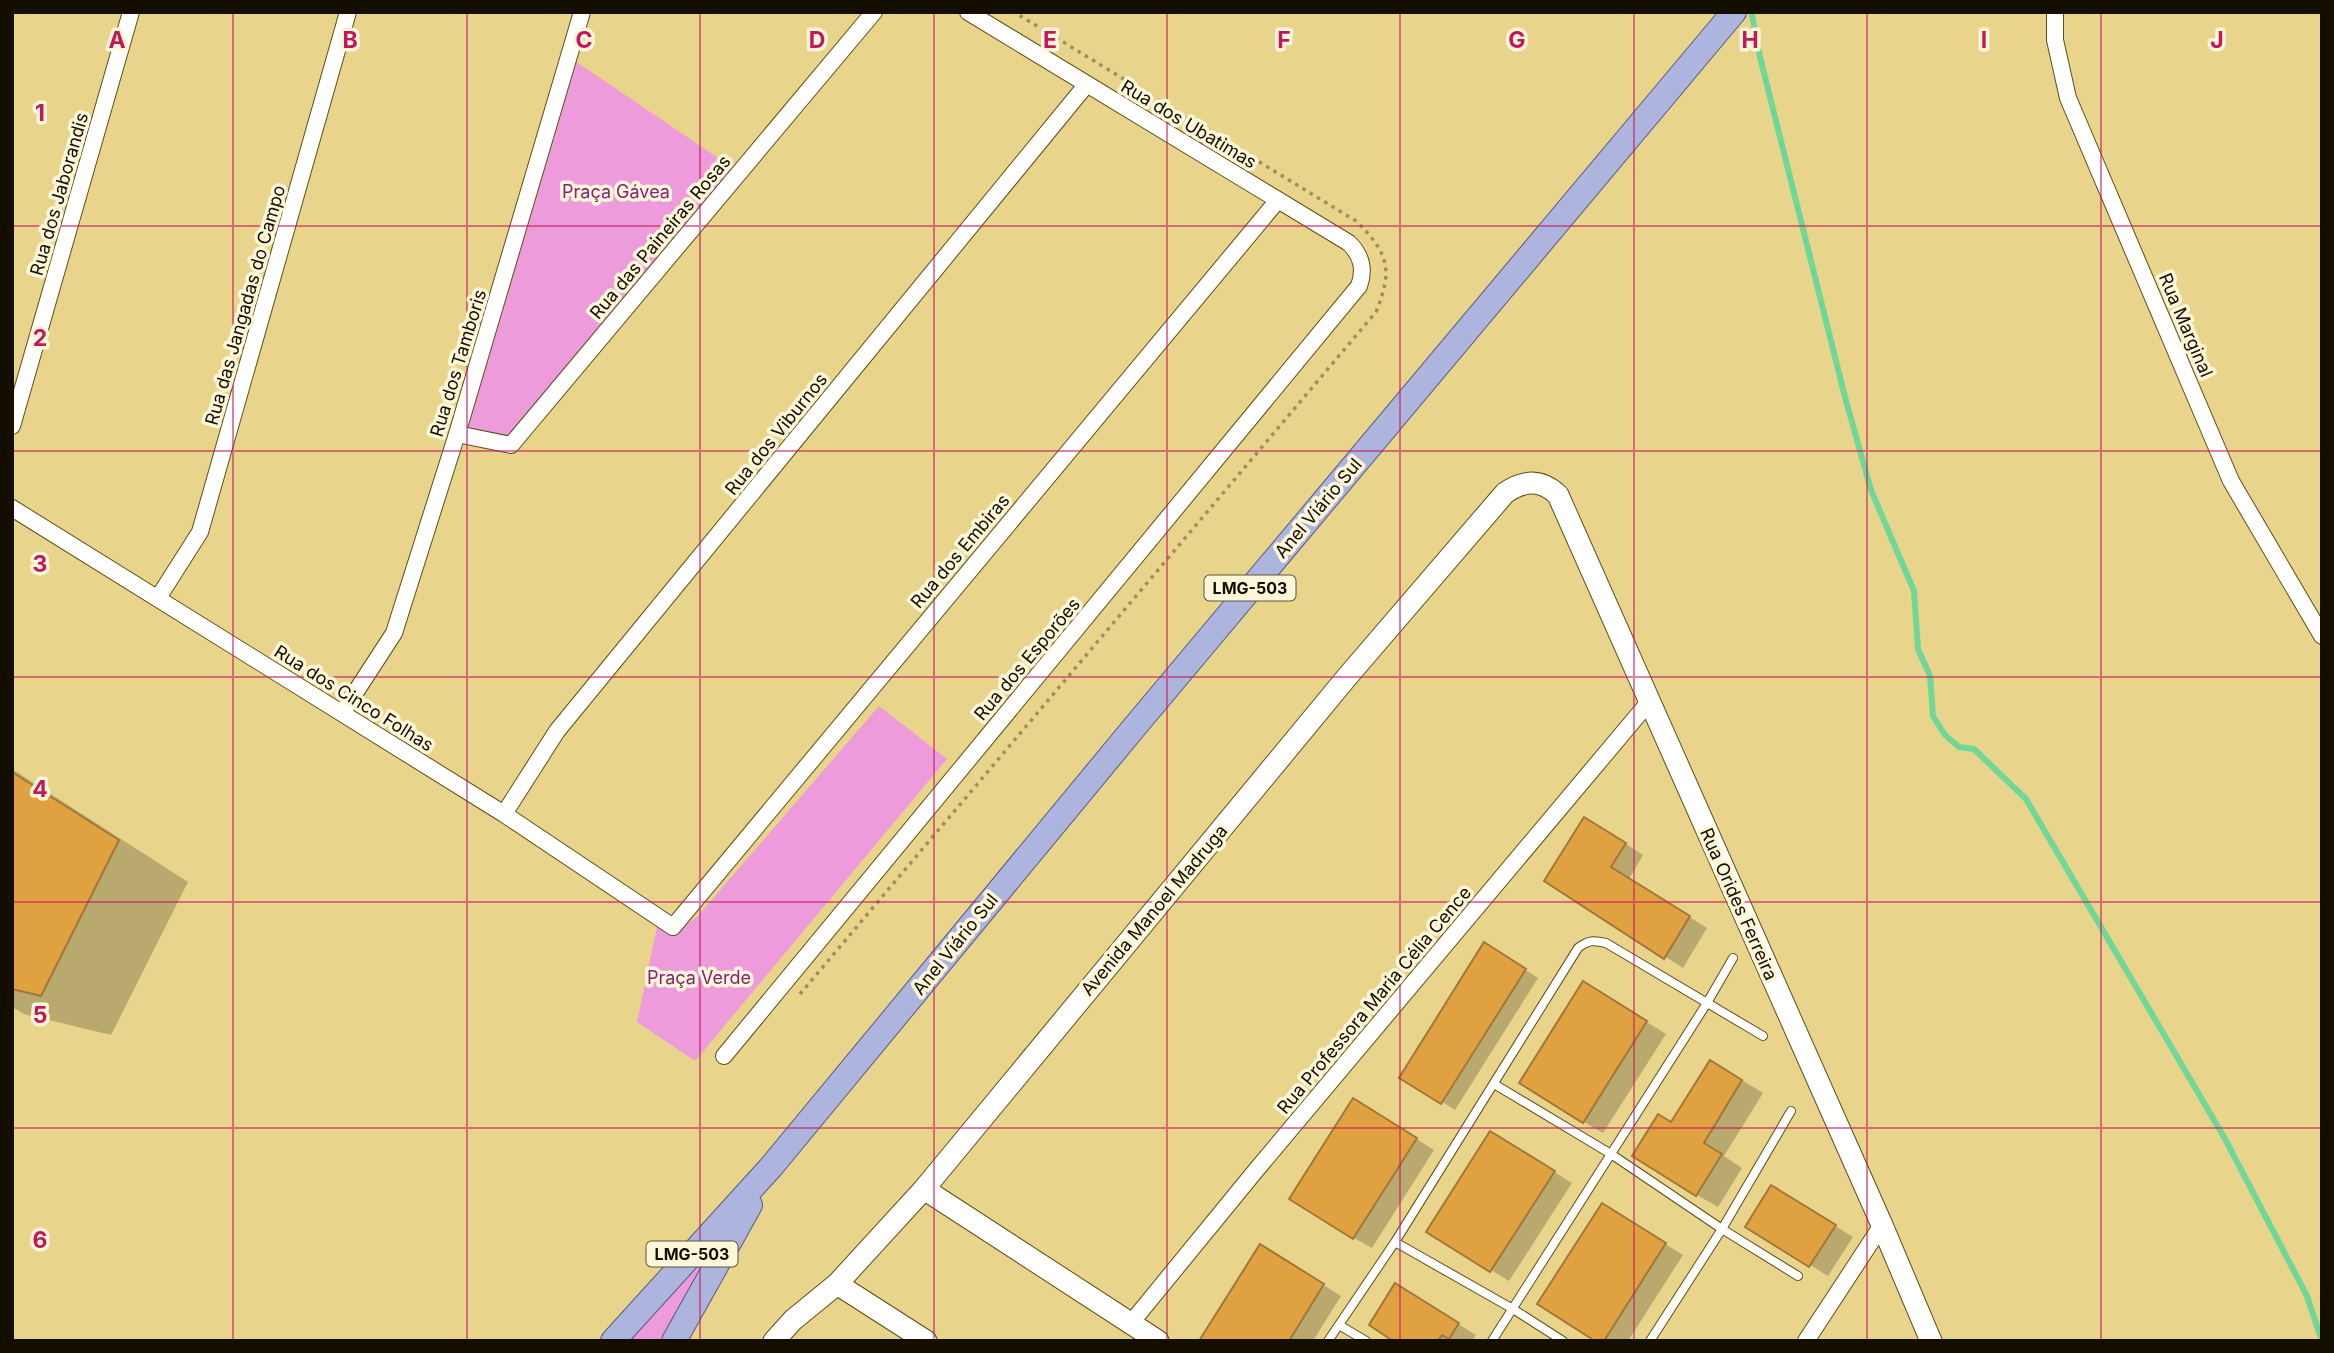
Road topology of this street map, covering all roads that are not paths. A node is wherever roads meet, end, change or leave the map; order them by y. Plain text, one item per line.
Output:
1 (131, 12) edge
2 (348, 12) edge
3 (582, 12) edge
4 (874, 12) edge
5 (968, 12) edge
6 (1734, 12) edge
7 (2055, 12) edge
8 (1087, 84) junction
9 (1278, 200) junction
10 (1359, 286) joint
11 (12, 426) edge
12 (457, 434) junction
13 (1533, 482) joint
14 (12, 508) edge
15 (158, 598) junction
16 (2322, 636) edge
17 (1649, 702) junction
18 (342, 713) junction
19 (504, 814) junction
20 (673, 927) joint
21 (1733, 958) dead end
22 (1707, 1003) junction
23 (1763, 1036) dead end
24 (724, 1056) dead end
25 (1494, 1084) junction
26 (1791, 1111) dead end
27 (1611, 1153) junction
28 (771, 1167) junction
29 (924, 1189) junction
30 (1882, 1225) junction
31 (1722, 1229) junction
32 (1395, 1242) junction
33 (1798, 1276) dead end
34 (837, 1284) junction
35 (1513, 1309) junction
36 (1131, 1323) junction
37 (1339, 1325) junction
38 (613, 1341) edge
39 (674, 1341) edge
40 (774, 1341) edge
41 (926, 1341) edge
42 (1158, 1341) edge
43 (1328, 1341) edge
44 (1366, 1341) edge
45 (1492, 1341) edge
46 (1563, 1341) edge
47 (1650, 1341) edge
48 (1806, 1341) edge
49 (1931, 1341) edge

1 - 11 street, Rua dos Jaborandis
2 - 15 street, Rua das Jangadas do Campo
3 - 12 street, Rua dos Tamboris
4 - 12 street, Rua das Paineiras Rosas
5 - 8 street, Rua dos Ubatimas
6 - 28 main road, Anel Viário Sul / LMG-503
7 - 16 street, Rua Marginal
8 - 9 street, Rua dos Ubatimas
8 - 19 street, Rua dos Viburnos
9 - 10 street, Rua dos Ubatimas
9 - 20 street, Rua dos Embiras
10 - 24 street, Rua dos Esporões
12 - 18 street, Rua dos Tamboris
13 - 17 street, Rua Orides Ferreira
13 - 29 street, Avenida Manoel Madruga
14 - 15 street, Rua dos Cinco Folhas
15 - 18 street, Rua dos Cinco Folhas
17 - 30 street, Rua Orides Ferreira
17 - 36 street, Rua Professora Maria Célia Cence
18 - 19 street, Rua dos Cinco Folhas
19 - 20 street, Rua dos Cinco Folhas
21 - 22 lane
22 - 23 lane
22 - 25 lane
22 - 27 lane
25 - 27 lane
25 - 32 lane
26 - 31 lane
27 - 31 lane
27 - 35 lane
28 - 38 main road, Anel Viário Sul / LMG-503
28 - 39 main road, Anel Viário Sul / LMG-503
29 - 34 street, Avenida Manoel Madruga
29 - 36 street
30 - 48 street
30 - 49 street, Rua Orides Ferreira
31 - 33 lane
31 - 47 lane
32 - 35 lane
32 - 37 lane
34 - 40 street, Avenida Manoel Madruga
34 - 41 street
35 - 45 lane
35 - 46 lane
36 - 42 street
37 - 43 lane
37 - 44 lane

